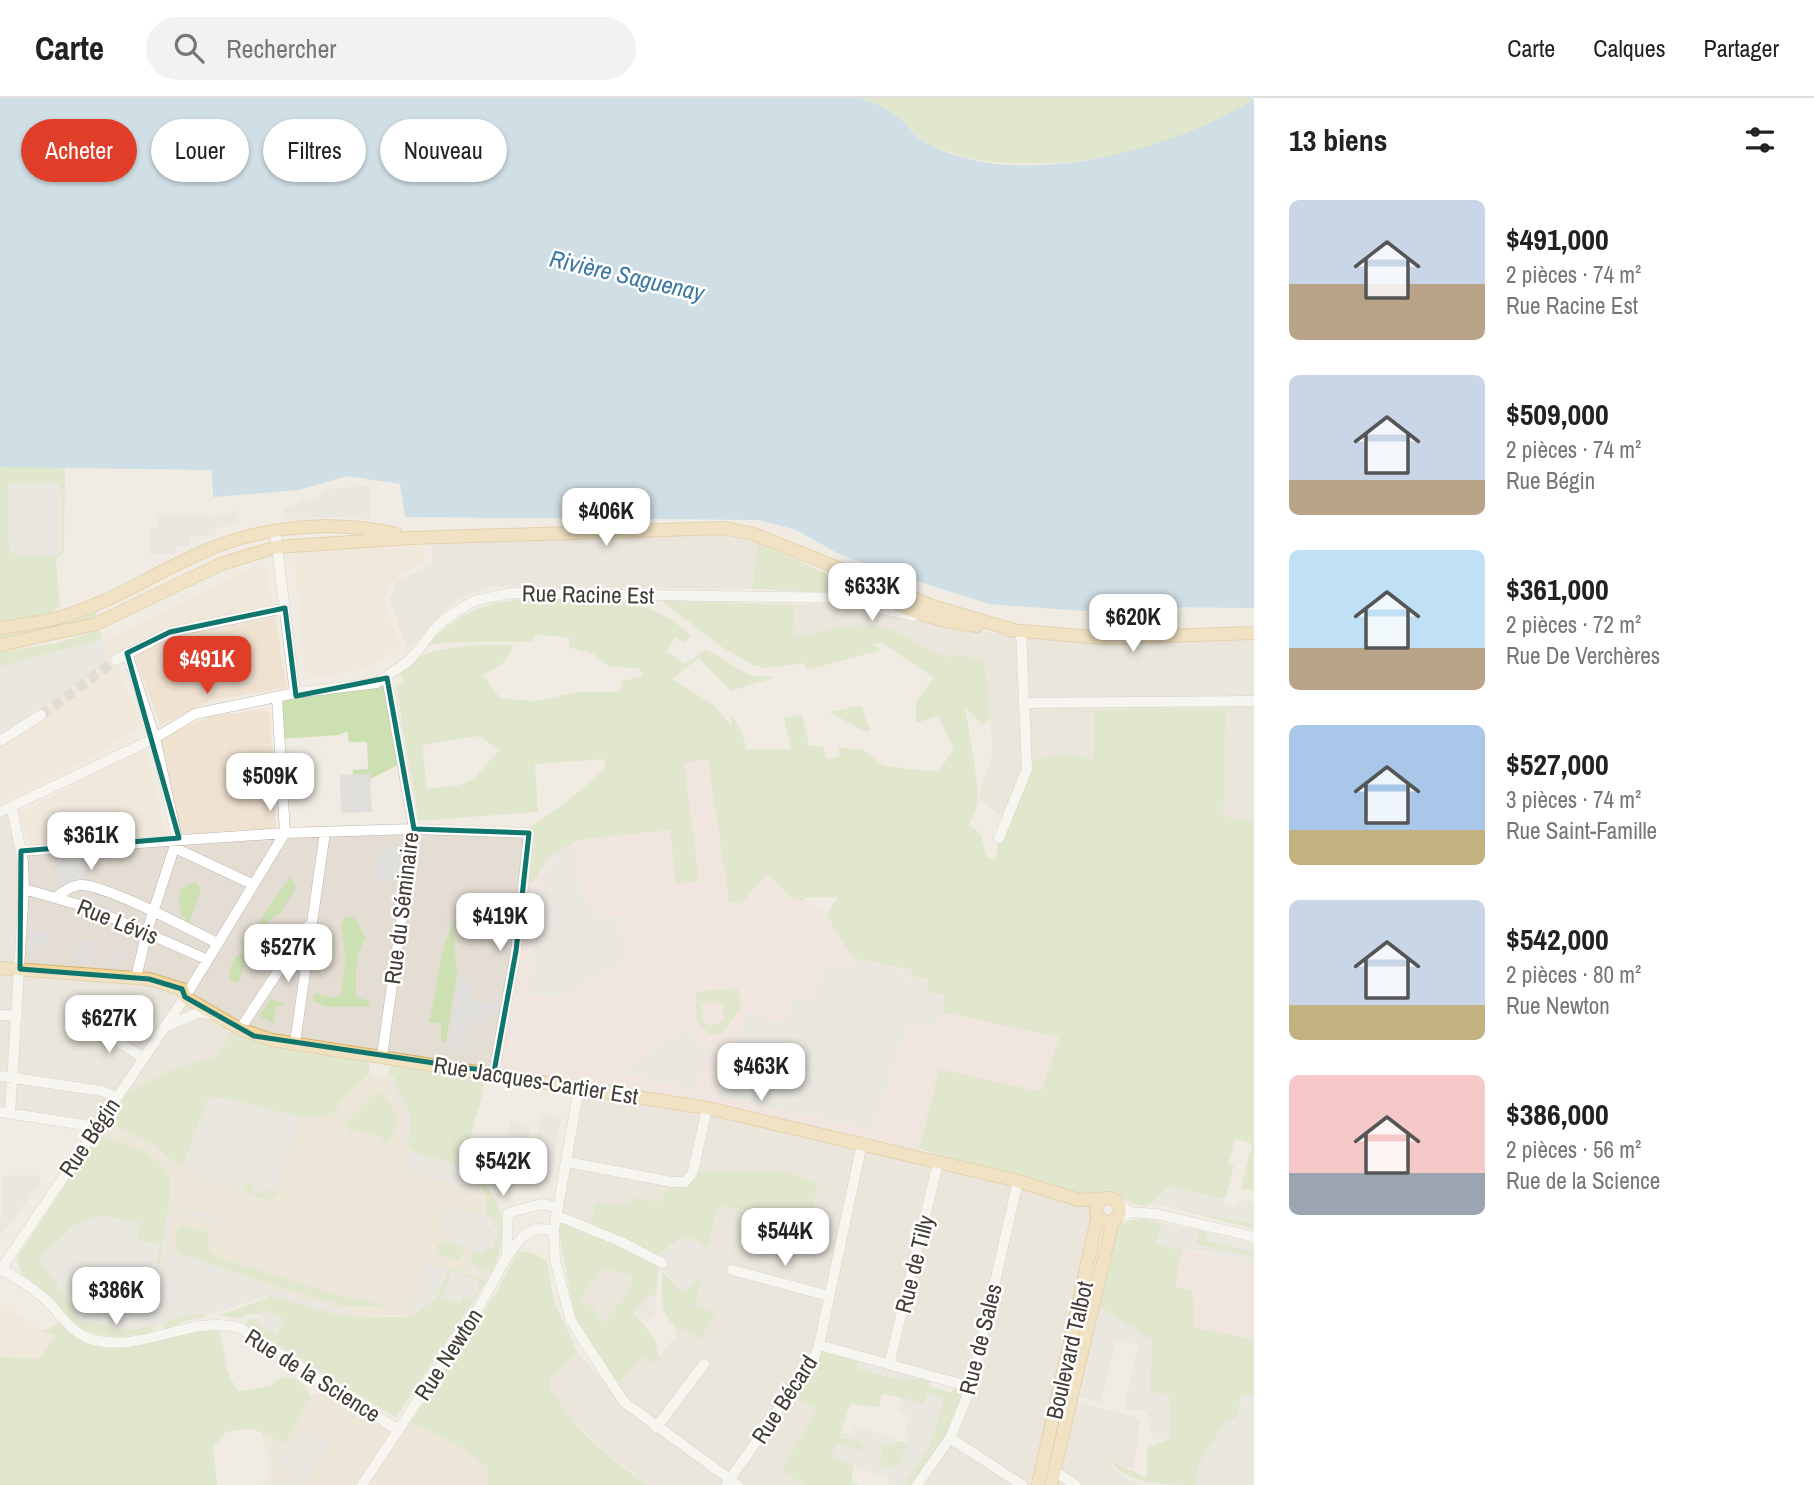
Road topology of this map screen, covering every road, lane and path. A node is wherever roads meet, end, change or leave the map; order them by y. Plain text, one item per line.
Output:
1 (275, 531) junction
2 (410, 537) junction
3 (277, 547) junction
4 (881, 591) junction
5 (821, 597) junction
6 (285, 608) junction
7 (930, 619) junction
8 (0, 628) edge
9 (1018, 631) junction
10 (1254, 633) edge
11 (0, 645) edge
12 (127, 653) junction
13 (117, 660) tunnel mouth
14 (387, 678) junction
15 (295, 694) junction
16 (277, 697) junction
17 (1254, 701) edge
18 (1023, 703) junction
19 (41, 715) tunnel mouth
20 (155, 738) junction
21 (0, 741) edge
22 (12, 809) junction
23 (0, 812) edge
24 (414, 829) junction
25 (325, 832) junction
26 (285, 833) junction
27 (999, 838) dead end
28 (176, 843) junction
29 (21, 851) junction
30 (252, 884) junction
31 (24, 889) junction
32 (56, 898) junction
33 (153, 912) junction
34 (310, 923) junction
35 (146, 931) junction
36 (217, 943) junction
37 (208, 960) junction
38 (0, 968) edge
39 (20, 969) junction
40 (136, 978) junction
41 (185, 997) junction
42 (0, 1015) edge
43 (216, 1015) junction
44 (17, 1016) junction
45 (91, 1025) dead end
46 (166, 1026) junction
47 (240, 1029) junction
48 (295, 1043) junction
49 (382, 1056) junction
50 (144, 1058) junction
51 (494, 1072) junction
52 (5, 1077) edge
53 (579, 1087) junction
54 (116, 1097) junction
55 (707, 1108) junction
56 (5, 1113) edge
57 (69, 1124) junction
58 (97, 1126) junction
59 (862, 1143) junction
60 (82, 1147) junction
61 (567, 1162) junction
62 (938, 1163) junction
63 (1018, 1181) junction
64 (1103, 1199) junction
65 (1079, 1200) junction
66 (1118, 1203) junction
67 (556, 1211) junction
68 (1131, 1212) junction
69 (1097, 1214) junction
70 (1114, 1219) junction
71 (554, 1230) junction
72 (1254, 1237) edge
73 (507, 1256) junction
74 (662, 1263) dead end
75 (1, 1270) edge
76 (732, 1270) dead end
77 (830, 1296) junction
78 (819, 1345) junction
79 (704, 1364) dead end
80 (889, 1364) junction
81 (971, 1387) junction
82 (656, 1428) junction
83 (398, 1430) junction
84 (950, 1438) junction
85 (1054, 1471) junction
86 (731, 1483) edge
87 (362, 1485) edge
88 (917, 1485) edge
89 (1022, 1485) edge
90 (1038, 1485) edge
91 (1051, 1485) edge
92 (1076, 1485) edge

1 - 2 main road
1 - 3 street
1 - 8 main road
2 - 3 main road
2 - 4 main road
3 - 6 street
3 - 11 main road
4 - 5 street, Rue Racine Est
4 - 7 main road
4 - 9 main road
5 - 7 street, Rue Racine Est
5 - 14 street, Rue Racine Est
6 - 12 street
6 - 15 street
7 - 9 main road
9 - 10 main road
9 - 18 street
12 - 13 street
12 - 20 street
14 - 15 street, Rue Racine Est
14 - 24 street, Rue du Séminaire
15 - 16 street, Rue Racine Est
16 - 20 street, Rue Racine Est
16 - 26 street
17 - 18 street
18 - 27 street
19 - 21 street
20 - 22 street, Rue Racine Est
20 - 28 street
22 - 23 street, Rue Racine Est
22 - 29 street
24 - 25 street
24 - 49 street, Rue du Séminaire
24 - 51 street
25 - 26 street
25 - 34 street
26 - 28 street
26 - 30 street, Rue Bégin
28 - 29 street
28 - 30 street
28 - 33 street
29 - 31 street
30 - 36 street, Rue Bégin
31 - 32 street, Rue Lévis
31 - 39 street
32 - 33 street
32 - 35 street, Rue Lévis
33 - 35 street
33 - 36 street
34 - 47 street
34 - 48 street
35 - 37 street, Rue Lévis
35 - 40 street
36 - 37 street, Rue Bégin
37 - 41 street, Rue Bégin
38 - 39 main road, Rue Jacques-Cartier Est
39 - 40 main road, Rue Jacques-Cartier Est
39 - 44 street
40 - 41 main road, Rue Jacques-Cartier Est
41 - 43 main road, Rue Jacques-Cartier Est
41 - 46 street, Rue Bégin
42 - 44 street
43 - 46 street
43 - 47 main road, Rue Jacques-Cartier Est
44 - 52 street
45 - 50 street
46 - 50 street, Rue Bégin
47 - 48 main road, Rue Jacques-Cartier Est
48 - 49 main road, Rue Jacques-Cartier Est
49 - 51 main road, Rue Jacques-Cartier Est
50 - 54 street, Rue Bégin
51 - 53 main road, Rue Jacques-Cartier Est
52 - 54 street
52 - 56 street
53 - 55 main road, Rue Jacques-Cartier Est
53 - 61 street
54 - 58 street, Rue Bégin
55 - 59 main road, Rue Jacques-Cartier Est
55 - 61 street
56 - 57 street
57 - 58 street
57 - 60 street
58 - 60 street, Rue Bégin
59 - 62 main road, Rue Jacques-Cartier Est
59 - 77 street, Rue Bécard
60 - 75 street, Rue Bégin
61 - 67 street
62 - 63 main road, Rue Jacques-Cartier Est
62 - 80 street, Rue de Tilly
63 - 65 main road, Rue Jacques-Cartier Est
63 - 81 street, Rue de Sales
64 - 65 main road, Rue Jacques-Cartier Est
64 - 66 main road
64 - 69 main road
65 - 69 main road, Rue Jacques-Cartier Est
66 - 68 street
66 - 70 main road
67 - 71 street
67 - 73 street, Rue Newton
67 - 74 street
68 - 70 street
68 - 72 street
69 - 70 main road
69 - 90 main road, Boulevard Talbot
70 - 85 main road, Boulevard Talbot
71 - 73 street, Rue Newton
71 - 82 street
73 - 83 street, Rue Newton
75 - 83 street, Rue de la Science
76 - 77 street
77 - 78 street, Rue Bécard
78 - 80 street
78 - 86 street, Rue Bécard
79 - 82 street
80 - 81 street
81 - 84 street, Rue de Sales
82 - 86 street
83 - 87 street, Rue Newton
84 - 88 street, Rue de Sales
84 - 89 street
85 - 91 main road, Boulevard Talbot
85 - 92 street

